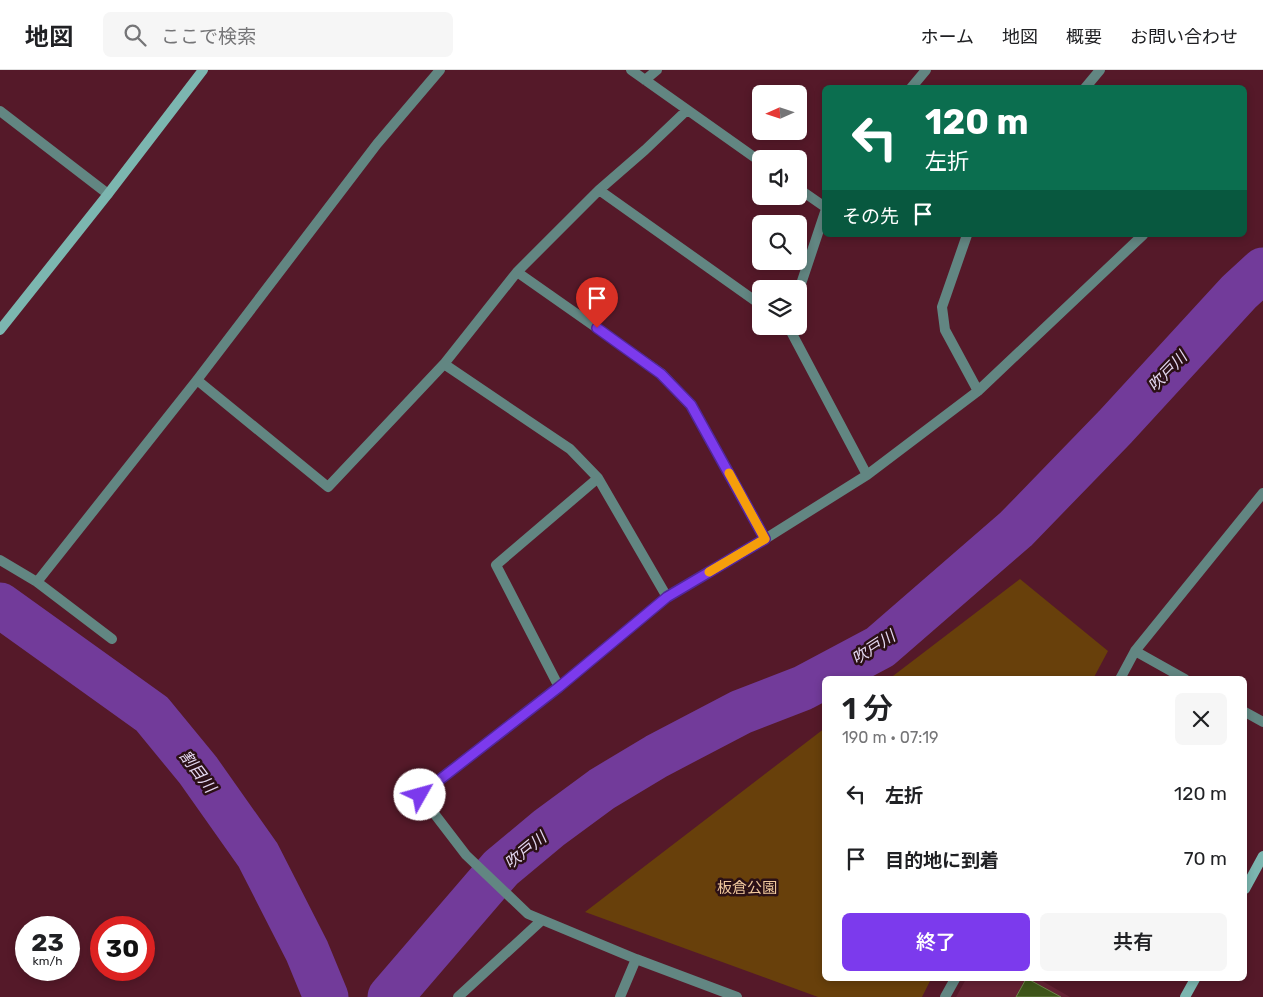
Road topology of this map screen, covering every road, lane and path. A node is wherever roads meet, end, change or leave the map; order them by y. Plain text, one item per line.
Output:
1 (203, 70) edge
2 (440, 70) edge
3 (631, 70) edge
4 (657, 70) edge
5 (926, 70) edge
6 (1100, 70) edge
7 (645, 80) junction
8 (914, 85) edge
9 (1088, 85) edge
10 (687, 110) junction
11 (0, 111) edge
12 (752, 156) edge
13 (599, 190) junction
14 (108, 194) junction
15 (807, 195) edge
16 (822, 205) edge
17 (822, 221) edge
18 (966, 237) edge
19 (1141, 237) edge
20 (517, 272) junction
21 (802, 280) edge
22 (752, 299) edge
23 (0, 330) edge
24 (793, 335) edge
25 (444, 364) junction
26 (197, 380) junction
27 (978, 391) junction
28 (867, 475) junction
29 (598, 478) junction
30 (1263, 493) edge
31 (765, 539) junction
32 (0, 560) edge
33 (37, 582) junction
34 (667, 597) junction
35 (112, 639) dead end
36 (1135, 651) junction
37 (1122, 676) edge
38 (1180, 676) edge
39 (559, 687) junction
40 (1247, 713) edge
41 (1263, 722) edge
42 (1263, 856) edge
43 (1247, 885) edge
44 (542, 920) junction
45 (636, 960) junction
46 (954, 981) edge
47 (1195, 981) edge
48 (458, 997) edge
49 (620, 997) edge
50 (738, 997) edge
51 (945, 997) edge
52 (1185, 997) edge

1 - 14 street
2 - 26 street
3 - 7 street
4 - 7 street
5 - 8 street
6 - 9 street
7 - 10 street
10 - 12 street
10 - 13 street
11 - 14 street
13 - 20 street
13 - 22 street
14 - 23 street
15 - 16 street
17 - 21 street
18 - 27 street
19 - 27 street
20 - 25 street
20 - 31 street
24 - 28 street
25 - 26 street
25 - 29 street
26 - 33 street
27 - 28 street
28 - 31 street
29 - 34 street
29 - 39 street
30 - 36 street
31 - 34 street
32 - 33 street
33 - 35 street
34 - 39 street
36 - 37 street
36 - 38 street
39 - 44 street
40 - 41 street
42 - 43 street
44 - 45 street
44 - 48 street
45 - 49 street
45 - 50 street
46 - 51 street
47 - 52 street

